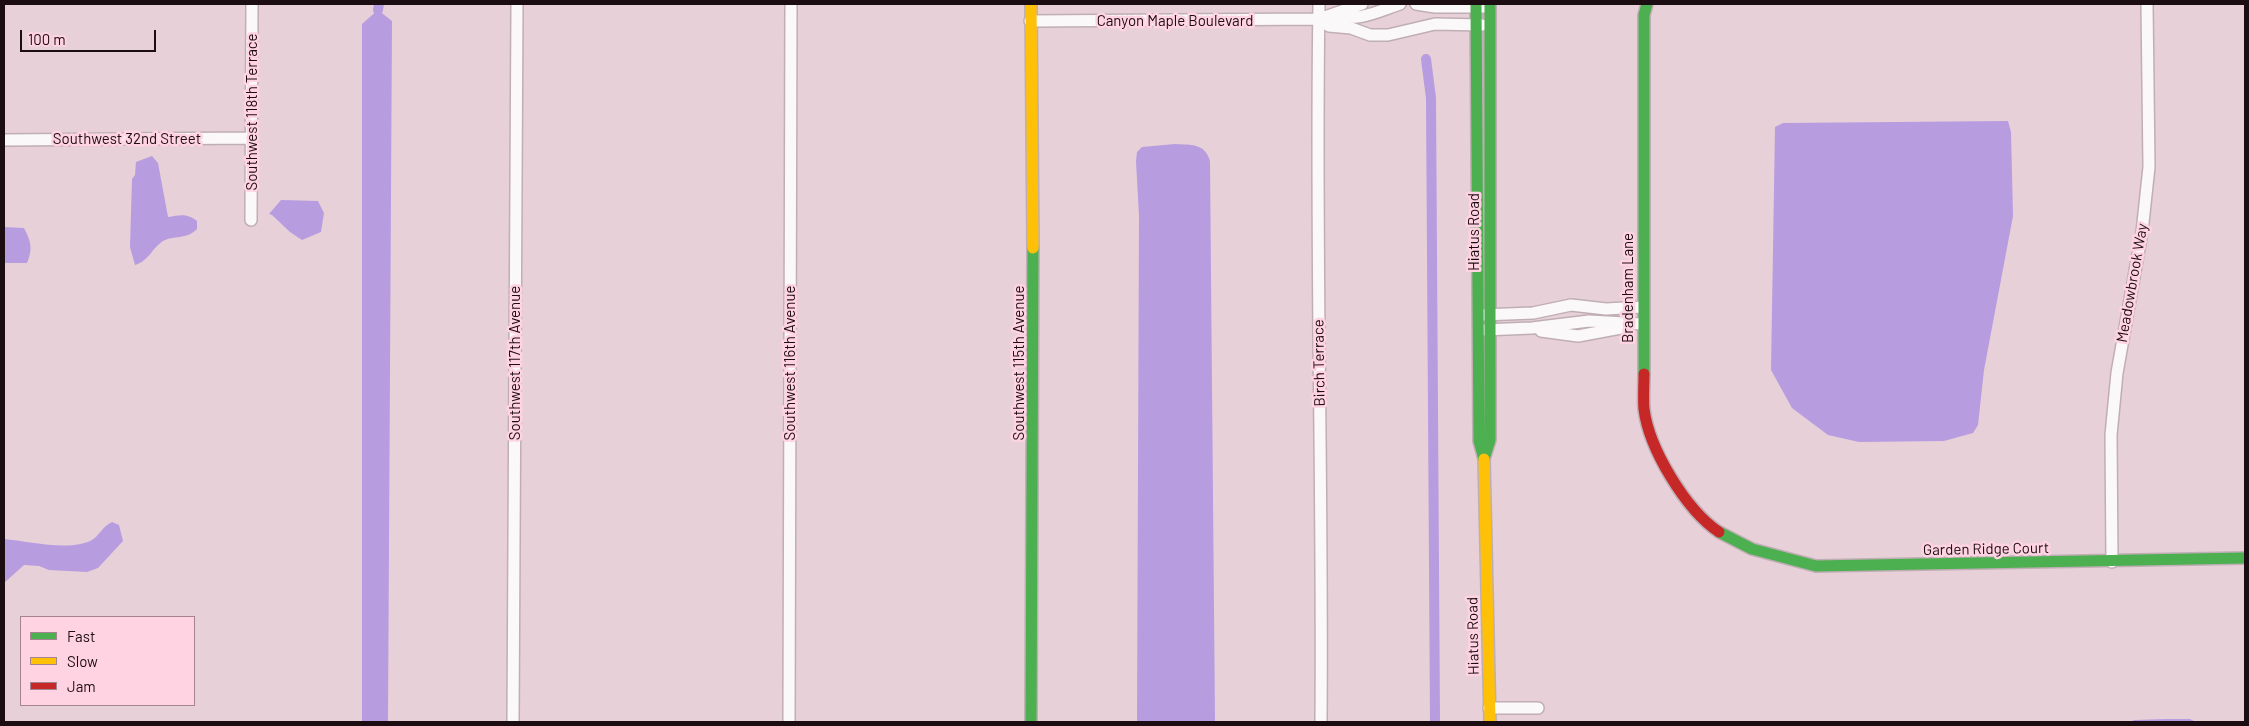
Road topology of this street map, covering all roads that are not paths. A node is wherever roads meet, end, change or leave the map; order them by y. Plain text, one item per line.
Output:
1 (252, 4) edge
2 (517, 4) edge
3 (791, 4) edge
4 (1031, 4) edge
5 (1319, 4) edge
6 (1362, 4) edge
7 (1400, 4) edge
8 (1416, 4) edge
9 (1647, 4) edge
10 (2147, 4) edge
11 (1476, 5) edge
12 (1490, 5) edge
13 (1332, 16) junction
14 (1366, 16) junction
15 (1319, 19) junction
16 (1030, 21) junction
17 (1476, 25) junction
18 (1489, 25) junction
19 (1370, 35) junction
20 (251, 138) junction
21 (4, 140) edge
22 (251, 220) dead end
23 (1585, 306) junction
24 (1643, 307) junction
25 (1483, 315) junction
26 (1585, 321) junction
27 (1643, 324) junction
28 (1532, 328) junction
29 (1483, 330) junction
30 (1587, 334) junction
31 (1732, 541) joint
32 (2245, 558) edge
33 (2112, 562) junction
34 (1489, 708) junction
35 (1538, 708) dead end
36 (513, 722) edge
37 (789, 722) edge
38 (1031, 722) edge
39 (1321, 722) edge
40 (1490, 722) edge

1 - 20 street, Southwest 118th Terrace
2 - 36 street, Southwest 117th Avenue
3 - 37 street, Southwest 116th Avenue
4 - 16 street, Southwest 115th Avenue
5 - 15 street, Birch Terrace
6 - 13 street, Canyon Maple Boulevard
7 - 14 street, Canyon Maple Boulevard
8 - 11 street
9 - 24 street, Bradenham Lane
10 - 33 street, Meadowbrook Way
11 - 12 street
11 - 17 street, Hiatus Road
12 - 18 street, Hiatus Road
13 - 14 street, Canyon Maple Boulevard
13 - 15 street, Canyon Maple Boulevard
14 - 19 street
15 - 16 street, Canyon Maple Boulevard
15 - 19 street, Canyon Maple Boulevard
15 - 39 street, Birch Terrace
16 - 38 street, Southwest 115th Avenue
17 - 18 street, Canyon Maple Boulevard
17 - 19 street, Canyon Maple Boulevard
17 - 25 street, Hiatus Road
18 - 25 street, Hiatus Road
20 - 21 street, Southwest 32nd Street
20 - 22 street, Southwest 118th Terrace
23 - 24 street
23 - 25 street
23 - 26 street
24 - 27 street, Bradenham Lane
25 - 29 street, Hiatus Road
26 - 27 street
26 - 28 street
26 - 30 street
27 - 30 street
27 - 31 street, Bradenham Lane
28 - 29 street
28 - 30 street
29 - 34 street, Hiatus Road
31 - 33 street, Garden Ridge Court
32 - 33 street, Garden Ridge Court
34 - 35 street
34 - 40 street, Hiatus Road

